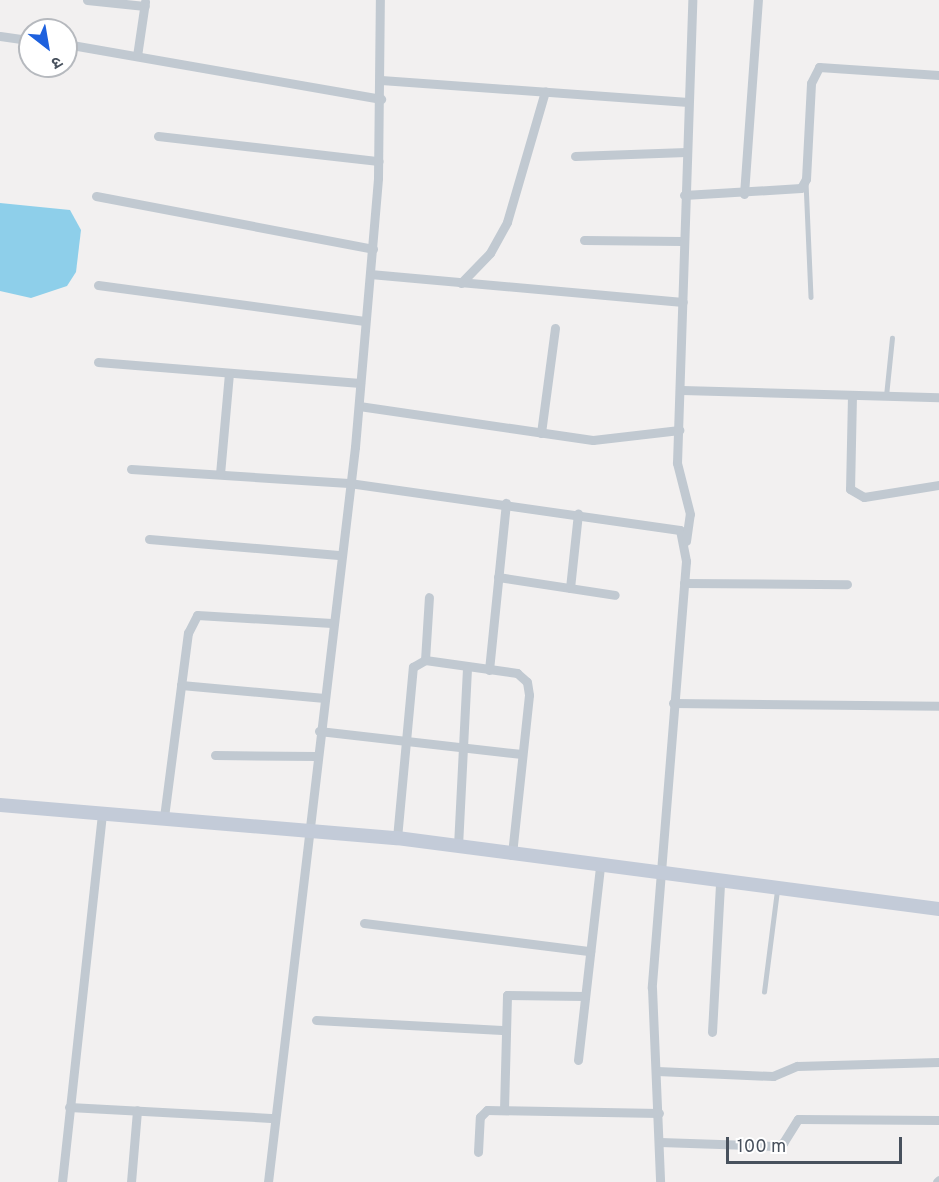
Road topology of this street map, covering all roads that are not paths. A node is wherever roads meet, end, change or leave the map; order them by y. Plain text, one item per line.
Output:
1 (87, 0) edge
2 (380, 0) edge
3 (692, 0) edge
4 (758, 0) edge
5 (122, 2) edge
6 (145, 3) edge
7 (0, 36) edge
8 (18, 38) edge
9 (78, 46) edge
10 (137, 56) junction
11 (939, 75) edge
12 (381, 80) junction
13 (545, 92) junction
14 (381, 99) junction
15 (688, 102) junction
16 (158, 136) dead end
17 (686, 152) junction
18 (575, 156) dead end
19 (379, 161) junction
20 (806, 179) junction
21 (744, 194) junction
22 (684, 195) junction
23 (96, 196) dead end
24 (584, 240) dead end
25 (682, 241) junction
26 (373, 249) junction
27 (370, 274) junction
28 (461, 283) junction
29 (99, 285) dead end
30 (811, 297) dead end
31 (683, 302) junction
32 (365, 321) junction
33 (555, 328) dead end
34 (892, 338) dead end
35 (98, 363) dead end
36 (229, 373) junction
37 (360, 383) junction
38 (682, 390) junction
39 (852, 395) junction
40 (886, 396) junction
41 (939, 397) edge
42 (359, 406) junction
43 (679, 430) junction
44 (541, 433) junction
45 (131, 469) dead end
46 (220, 474) junction
47 (349, 483) junction
48 (939, 485) edge
49 (506, 503) junction
50 (578, 513) junction
51 (149, 539) dead end
52 (686, 543) junction
53 (341, 555) junction
54 (498, 577) junction
55 (684, 583) junction
56 (847, 584) dead end
57 (570, 588) junction
58 (615, 595) dead end
59 (429, 597) dead end
60 (333, 623) junction
61 (424, 660) junction
62 (467, 668) junction
63 (489, 670) junction
64 (181, 685) junction
65 (324, 698) junction
66 (673, 703) junction
67 (939, 706) edge
68 (320, 730) junction
69 (404, 738) junction
70 (464, 745) junction
71 (215, 754) dead end
72 (522, 754) junction
73 (316, 756) junction
74 (0, 805) edge
75 (102, 812) junction
76 (164, 817) junction
77 (306, 828) junction
78 (397, 838) junction
79 (458, 846) junction
80 (512, 855) junction
81 (600, 867) junction
82 (658, 874) junction
83 (720, 882) junction
84 (777, 890) junction
85 (939, 909) edge
86 (364, 923) dead end
87 (590, 951) junction
88 (764, 992) dead end
89 (585, 996) junction
90 (316, 1020) dead end
91 (502, 1030) junction
92 (712, 1032) dead end
93 (579, 1060) dead end
94 (939, 1062) edge
95 (657, 1071) junction
96 (69, 1107) junction
97 (137, 1110) junction
98 (504, 1110) junction
99 (659, 1113) junction
100 (275, 1118) junction
101 (939, 1120) edge
102 (660, 1142) junction
103 (478, 1152) dead end
104 (62, 1182) edge
105 (131, 1182) edge
106 (268, 1182) edge
107 (660, 1182) edge

1 - 5 street
2 - 12 street
3 - 15 street
4 - 21 street
5 - 6 street
6 - 10 street
7 - 8 street
9 - 10 street
10 - 14 street
11 - 20 street
12 - 13 street
12 - 14 street
13 - 15 street
13 - 28 street
14 - 19 street
15 - 17 street
16 - 19 street
17 - 18 street
17 - 22 street
19 - 26 street
20 - 21 street
20 - 30 lane
21 - 22 street
22 - 25 street
23 - 26 street
24 - 25 street
25 - 31 street
26 - 27 street
27 - 28 street
27 - 32 street
28 - 31 street
29 - 32 street
31 - 38 street
32 - 37 street
33 - 44 street
34 - 40 lane
35 - 36 street
36 - 37 street
36 - 46 street
37 - 42 street
38 - 39 street
38 - 43 street
39 - 40 street
39 - 48 street
40 - 41 street
42 - 44 street
42 - 47 street
43 - 44 street
43 - 52 street
45 - 46 street
46 - 47 street
47 - 49 street
47 - 53 street
49 - 50 street
49 - 54 street
50 - 52 street
50 - 57 street
51 - 53 street
52 - 55 street
53 - 60 street
54 - 57 street
54 - 63 street
55 - 56 street
55 - 66 street
57 - 58 street
59 - 61 street
60 - 64 street
60 - 65 street
61 - 62 street
61 - 69 street
62 - 63 street
62 - 70 street
63 - 72 street
64 - 65 street
64 - 76 street
65 - 68 street
66 - 67 street
66 - 82 street
68 - 69 street
68 - 73 street
69 - 70 street
69 - 78 street
70 - 72 street
70 - 79 street
71 - 73 street
72 - 80 street
73 - 77 street
74 - 75 street
75 - 76 street
75 - 96 street
76 - 77 street
77 - 78 street
77 - 100 street
78 - 79 street
79 - 80 street
80 - 81 street
81 - 82 street
81 - 87 street
82 - 83 street
82 - 95 street
83 - 84 street
83 - 92 street
84 - 85 street
84 - 88 lane
86 - 87 street
87 - 89 street
89 - 91 street
89 - 93 street
90 - 91 street
91 - 98 street
94 - 95 street
95 - 99 street
96 - 97 street
96 - 104 street
97 - 100 street
97 - 105 street
98 - 99 street
98 - 103 street
99 - 102 street
100 - 106 street
101 - 102 street
102 - 107 street

